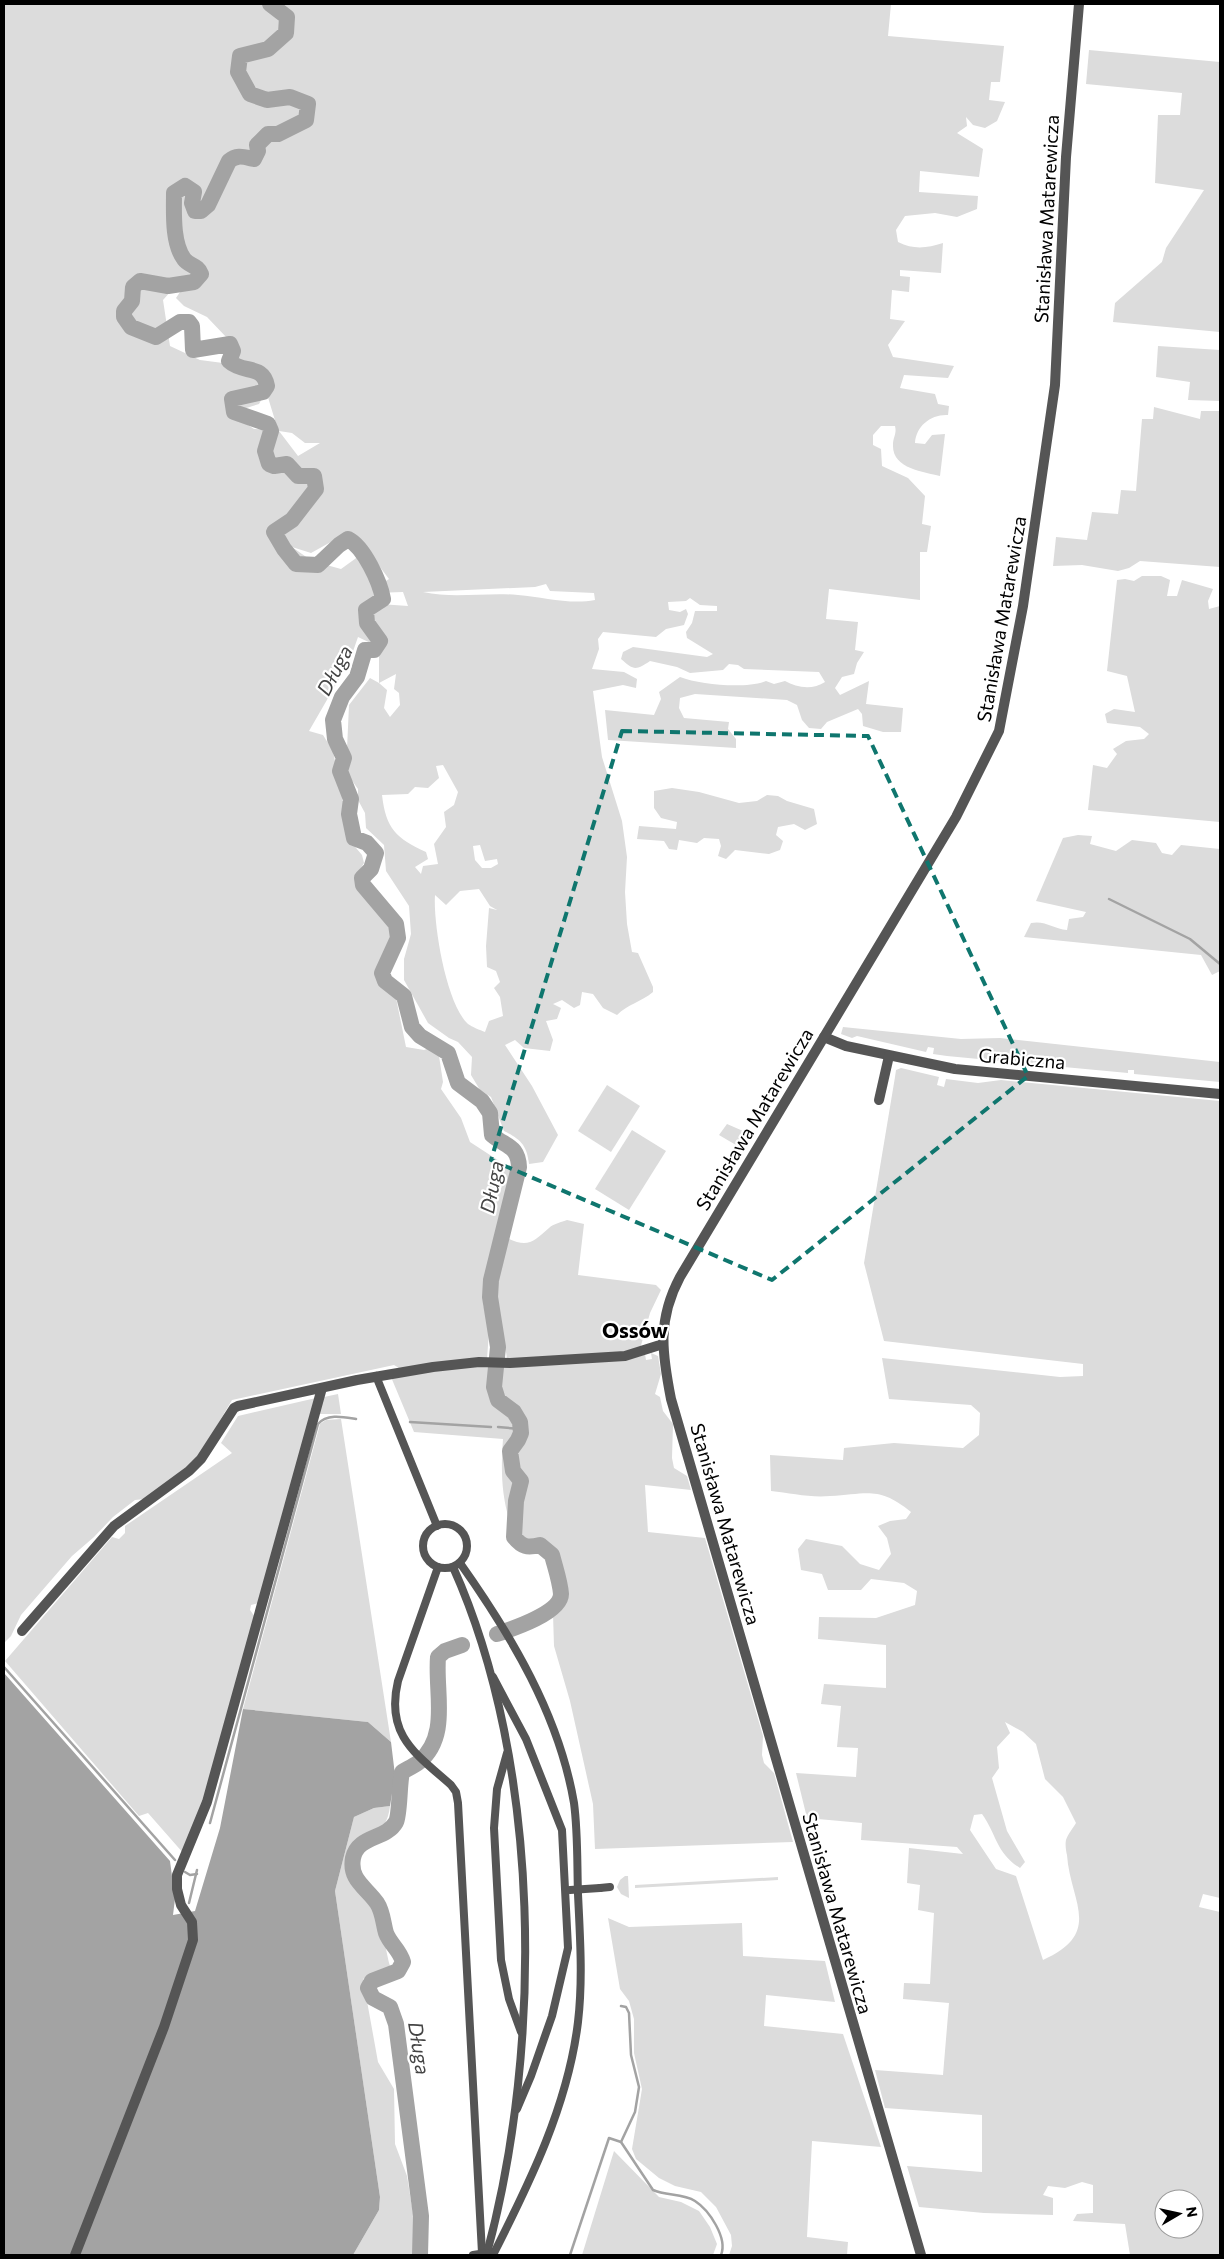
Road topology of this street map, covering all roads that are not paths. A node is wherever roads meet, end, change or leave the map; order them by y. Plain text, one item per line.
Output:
1 (1079, 4) edge
2 (824, 1036) junction
3 (889, 1056) junction
4 (1220, 1094) edge
5 (879, 1100) dead end
6 (663, 1344) junction
7 (376, 1376) junction
8 (322, 1388) junction
9 (437, 1526) junction
10 (457, 1565) junction
11 (438, 1567) junction
12 (22, 1631) dead end
13 (489, 1671) junction
14 (508, 1752) junction
15 (610, 1887) dead end
16 (568, 1890) junction
17 (522, 2037) junction
18 (513, 2118) junction
19 (489, 2254) edge
20 (75, 2255) edge
21 (472, 2255) edge
22 (921, 2255) edge

1 - 2 street, Stanisława Matarewicza
2 - 3 street, Grabiczna
2 - 6 street, Stanisława Matarewicza
3 - 4 street, Grabiczna
3 - 5 street
6 - 7 street
6 - 22 street, Stanisława Matarewicza
7 - 8 street
7 - 9 street
8 - 12 street
8 - 20 street
9 - 10 street
9 - 11 street
10 - 11 street
10 - 13 street
10 - 19 street
11 - 19 street
13 - 14 street
13 - 16 street
14 - 17 street
14 - 17 street
15 - 16 street, bridge
16 - 18 street
17 - 18 street
18 - 19 street
19 - 21 street

